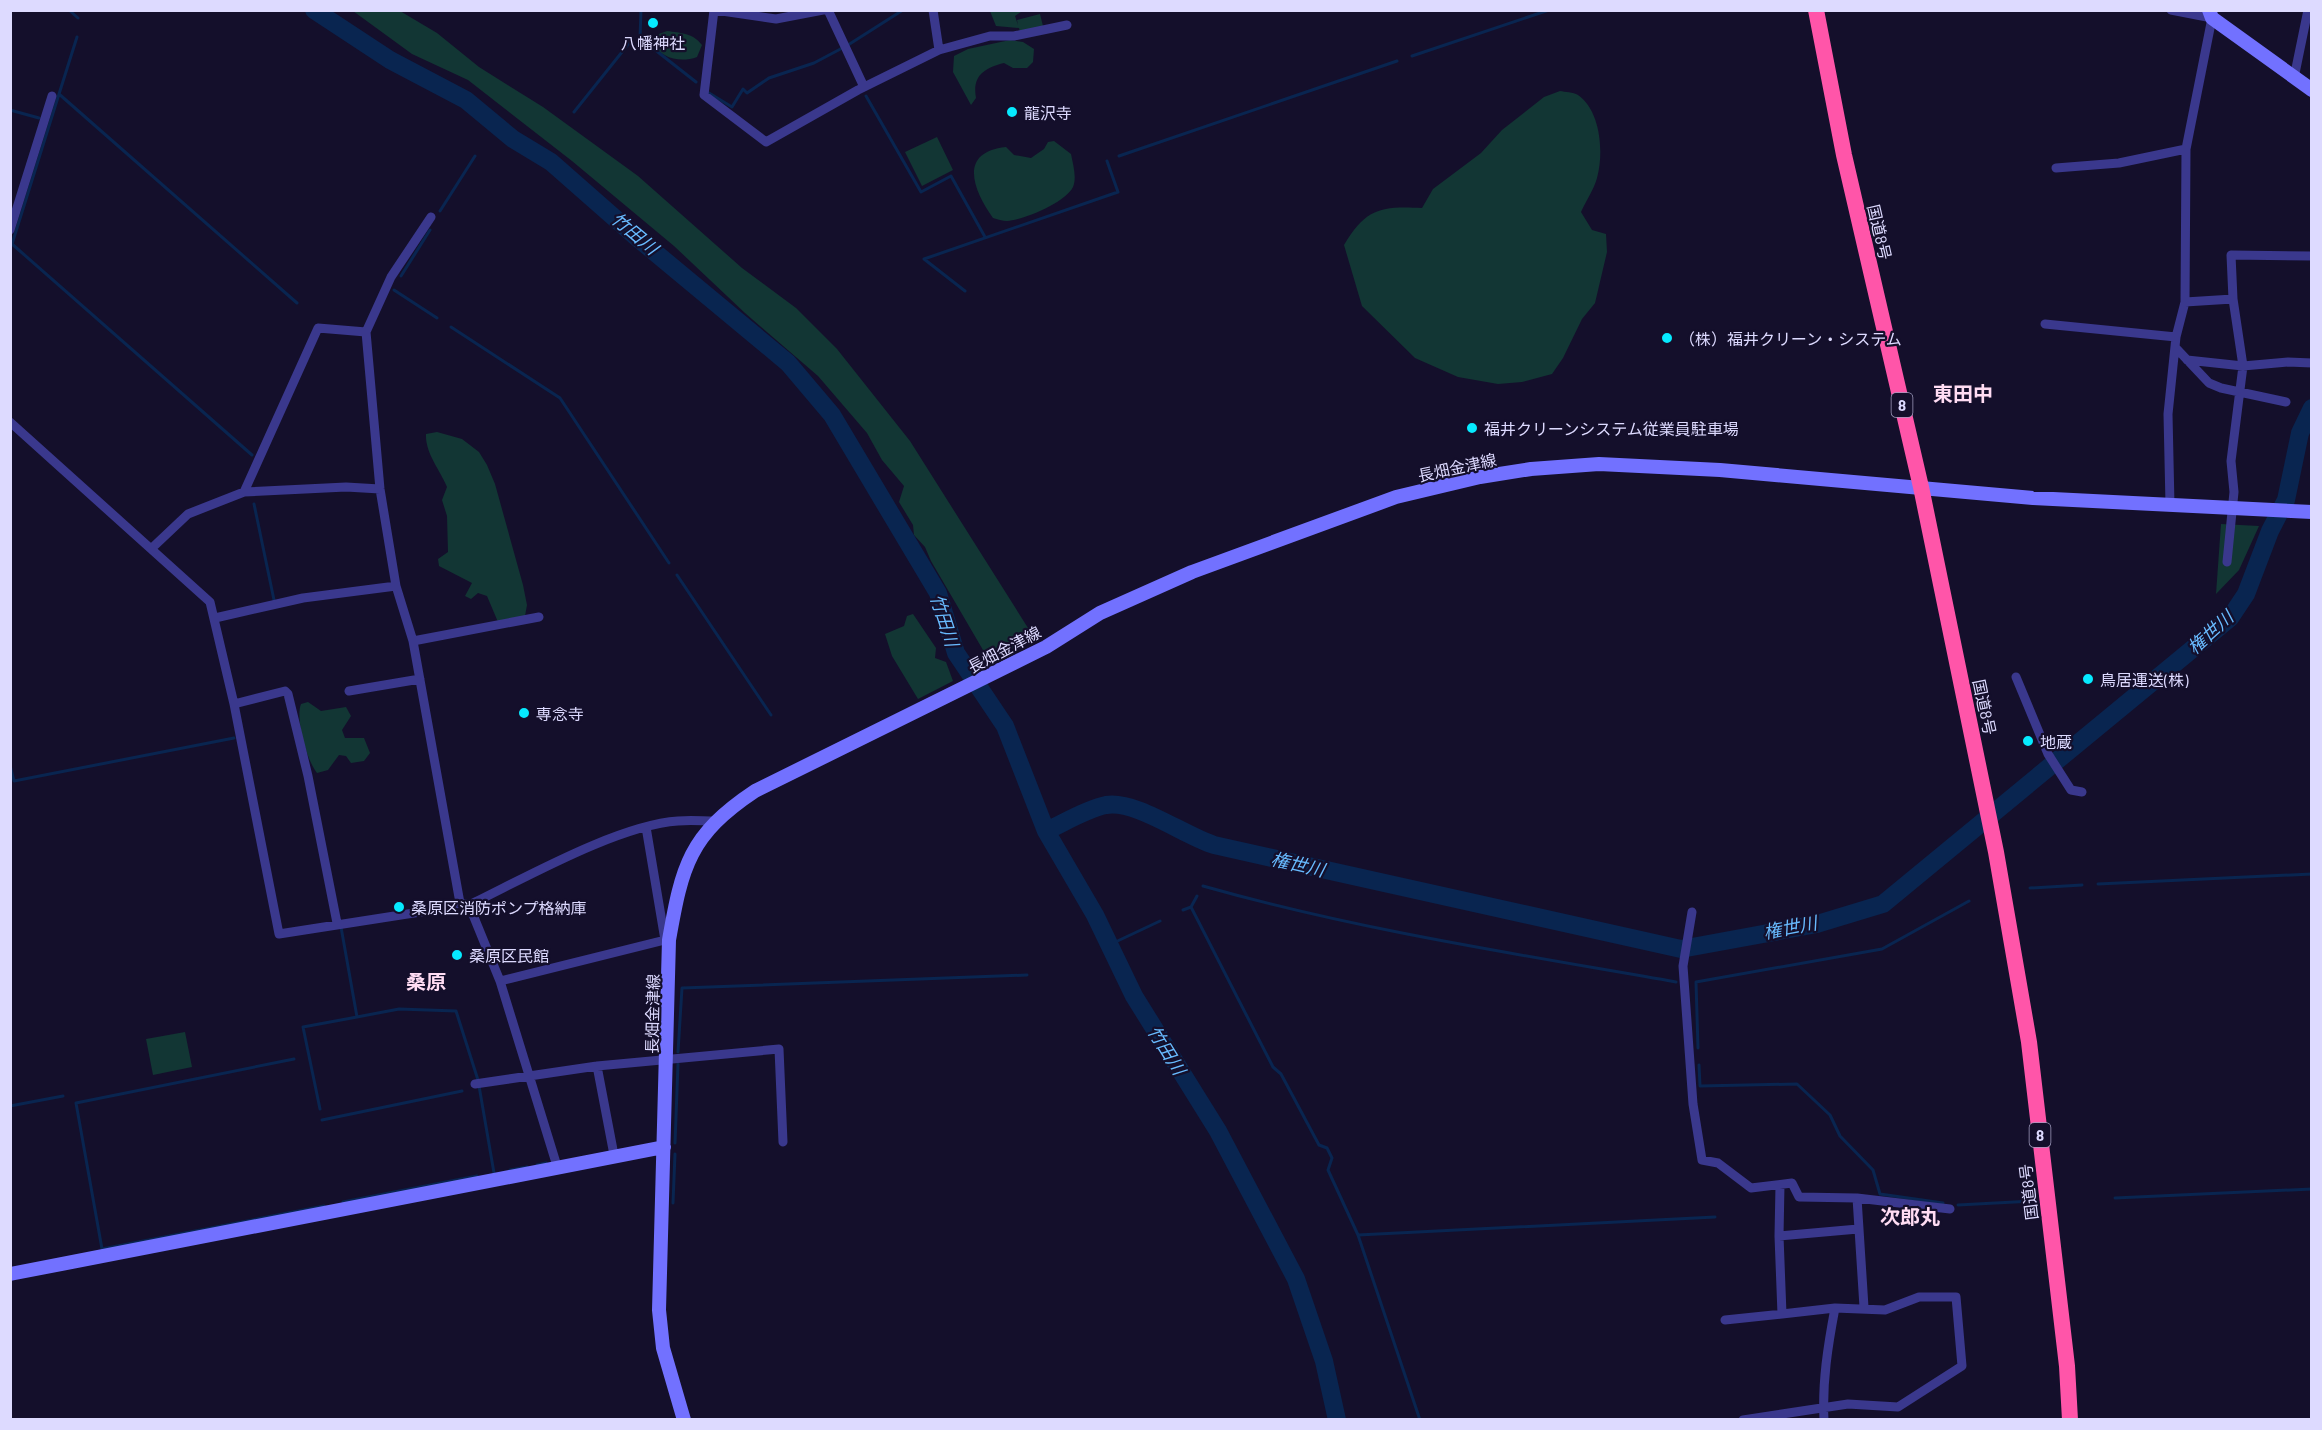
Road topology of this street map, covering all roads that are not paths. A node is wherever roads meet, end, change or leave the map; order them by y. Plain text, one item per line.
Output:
1 (714, 10) edge
2 (826, 10) edge
3 (933, 10) edge
4 (1816, 10) edge
5 (2171, 10) edge
6 (2308, 10) edge
7 (810, 11) edge
8 (2210, 14) edge
9 (1068, 25) dead end
10 (939, 50) junction
11 (2294, 78) junction
12 (864, 87) junction
13 (2312, 90) edge
14 (51, 96) dead end
15 (2186, 149) junction
16 (2056, 168) dead end
17 (431, 217) dead end
18 (10, 230) edge
19 (2312, 256) edge
20 (2233, 299) junction
21 (2185, 302) junction
22 (2045, 324) dead end
23 (366, 332) junction
24 (2176, 342) junction
25 (2187, 360) junction
26 (2312, 363) edge
27 (2243, 366) junction
28 (2241, 392) junction
29 (2286, 402) dead end
30 (10, 422) edge
31 (1921, 487) junction
32 (380, 489) junction
33 (244, 492) junction
34 (2170, 505) junction
35 (2312, 512) edge
36 (152, 548) junction
37 (2227, 562) dead end
38 (396, 586) junction
39 (539, 617) dead end
40 (215, 618) junction
41 (413, 641) junction
42 (2016, 677) dead end
43 (420, 679) junction
44 (349, 691) dead end
45 (234, 704) junction
46 (2082, 792) dead end
47 (715, 821) junction
48 (646, 827) junction
49 (465, 904) junction
50 (1692, 912) dead end
51 (337, 923) junction
52 (667, 940) junction
53 (500, 981) junction
54 (668, 1058) junction
55 (597, 1066) junction
56 (529, 1074) junction
57 (475, 1084) dead end
58 (783, 1142) dead end
59 (664, 1147) junction
60 (614, 1155) junction
61 (556, 1166) junction
62 (1780, 1185) junction
63 (1857, 1198) junction
64 (1950, 1209) dead end
65 (1858, 1229) junction
66 (1779, 1236) junction
67 (10, 1274) edge
68 (1864, 1307) junction
69 (1834, 1308) junction
70 (1782, 1314) junction
71 (1725, 1320) dead end
72 (1823, 1409) junction
73 (684, 1419) edge
74 (1743, 1419) edge
75 (1824, 1419) edge
76 (2070, 1419) edge

1 - 7 street
1 - 12 street
2 - 7 street
2 - 12 street
3 - 10 street
4 - 31 highway, 国道8号 / 8
5 - 8 street
6 - 11 street
8 - 11 main road
8 - 15 street
9 - 10 street
10 - 12 street
11 - 13 main road
14 - 18 street
15 - 16 street
15 - 21 street
17 - 23 street
19 - 20 street
20 - 21 street
20 - 27 street
21 - 24 street
22 - 24 street
23 - 32 street
23 - 33 street
24 - 25 street
24 - 34 street
25 - 27 street
25 - 28 street
26 - 27 street
27 - 28 street
28 - 29 street
28 - 37 street
30 - 36 street
31 - 34 main road, 長畑金津線
31 - 47 main road, 長畑金津線
31 - 76 highway, 国道8号 / 8
32 - 33 street
32 - 38 street
33 - 36 street
34 - 35 main road, 長畑金津線
36 - 40 street
38 - 40 street
38 - 41 street
39 - 41 street
40 - 45 street
41 - 43 street
42 - 46 street
43 - 44 street
43 - 49 street
45 - 51 street
45 - 51 street
47 - 48 street
47 - 52 main road, 長畑金津線
48 - 49 street
48 - 52 street
49 - 51 street
49 - 53 street
50 - 62 street
52 - 53 street
52 - 54 main road, 長畑金津線
53 - 56 street
54 - 55 street
54 - 58 street
54 - 59 main road, 長畑金津線
55 - 56 street
55 - 60 street
56 - 57 street
56 - 61 street
59 - 60 main road
59 - 73 main road, 長畑金津線
60 - 61 main road
61 - 67 main road
62 - 63 street
62 - 66 street
63 - 64 street
63 - 65 street
65 - 66 street
65 - 68 street
66 - 70 street
68 - 69 street
68 - 72 street
69 - 70 street
69 - 72 street
70 - 71 street
72 - 74 street
72 - 75 street

